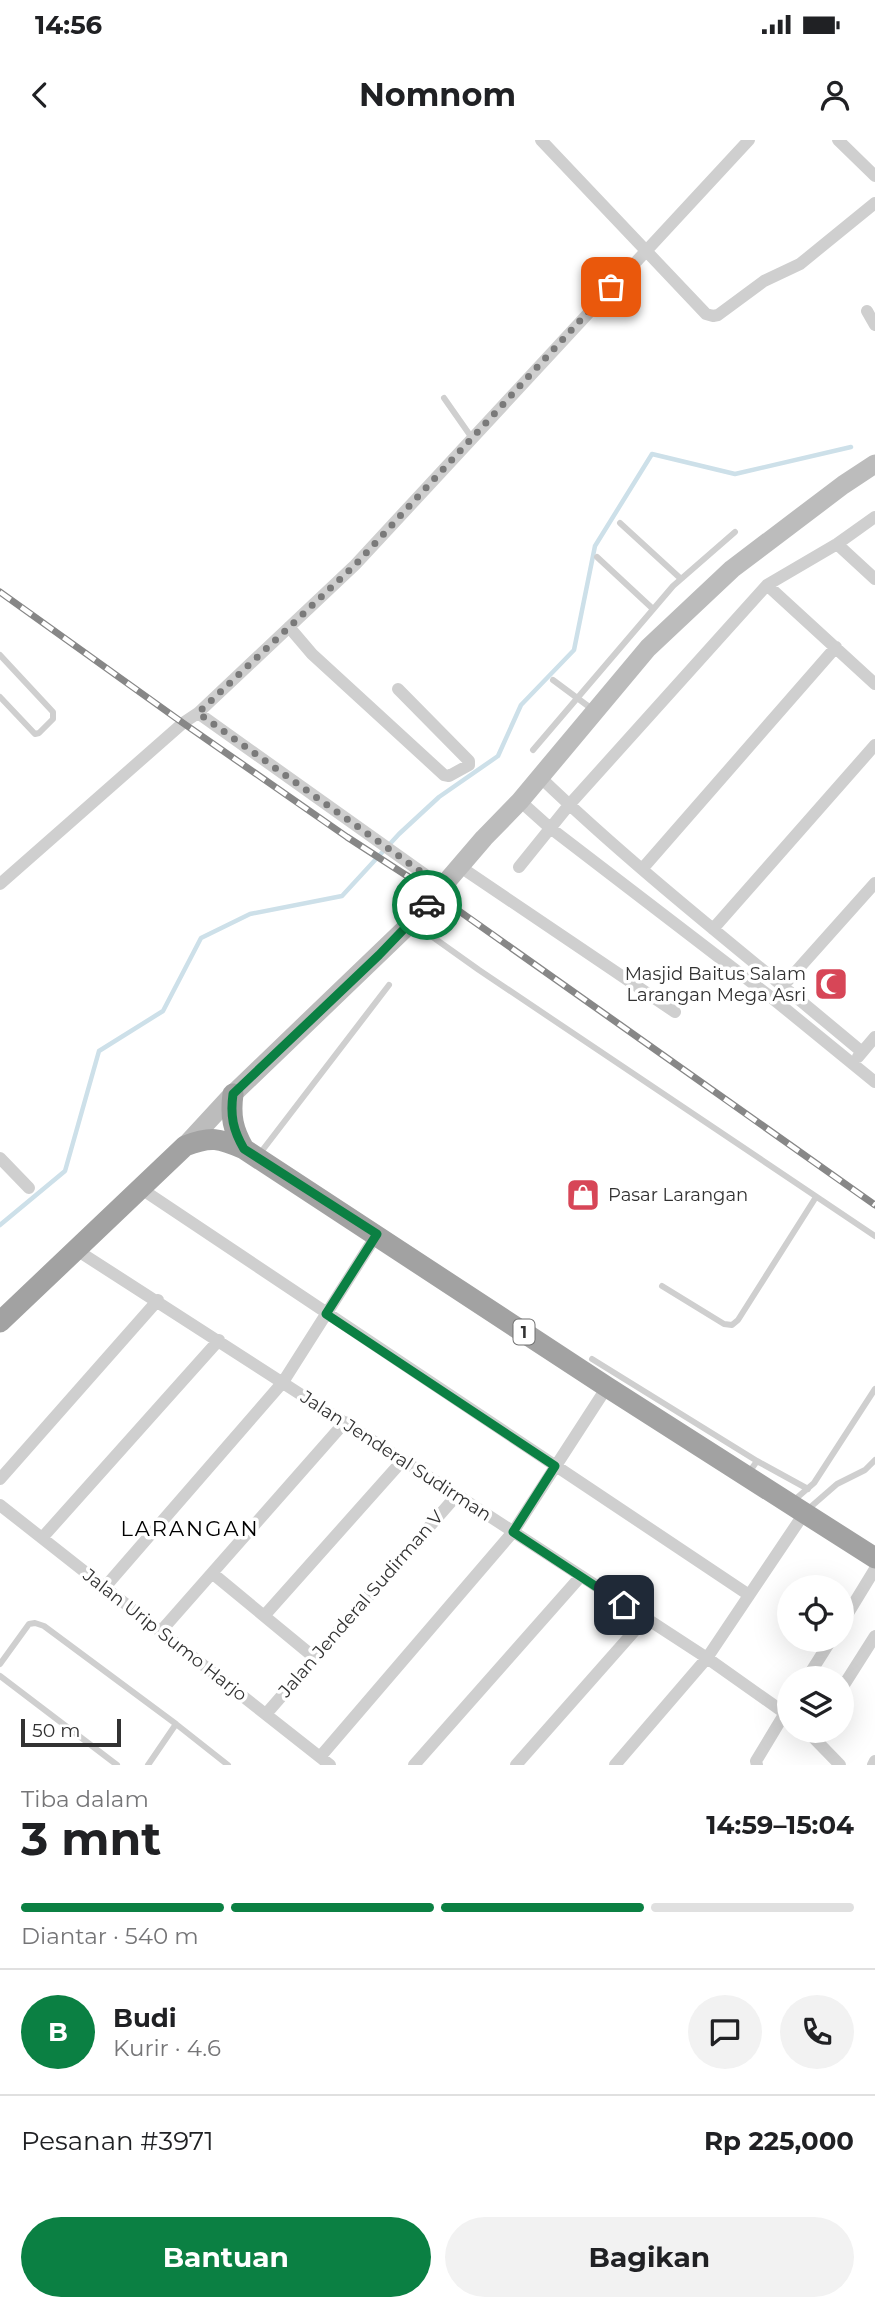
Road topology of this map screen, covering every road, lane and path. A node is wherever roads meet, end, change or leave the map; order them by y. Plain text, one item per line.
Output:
1 (541, 140) edge
2 (749, 140) edge
3 (838, 140) edge
4 (873, 169) edge
5 (875, 203) edge
6 (646, 249) junction
7 (867, 311) dead end
8 (875, 325) edge
9 (444, 398) dead end
10 (472, 438) junction
11 (875, 464) edge
12 (875, 517) edge
13 (620, 523) dead end
14 (735, 532) dead end
15 (837, 544) junction
16 (597, 558) dead end
17 (680, 578) junction
18 (875, 579) edge
19 (767, 585) junction
20 (653, 609) junction
21 (289, 627) junction
22 (836, 647) junction
23 (0, 655) edge
24 (553, 680) dead end
25 (875, 684) edge
26 (398, 689) dead end
27 (0, 698) edge
28 (577, 698) junction
29 (594, 710) junction
30 (198, 713) junction
31 (875, 745) edge
32 (533, 750) dead end
33 (540, 777) junction
34 (520, 800) junction
35 (569, 805) junction
36 (549, 827) junction
37 (459, 866) junction
38 (519, 867) dead end
39 (643, 868) junction
40 (875, 883) edge
41 (0, 884) edge
42 (441, 886) junction
43 (669, 891) junction
44 (654, 908) junction
45 (412, 922) junction
46 (713, 929) junction
47 (389, 985) dead end
48 (783, 986) junction
49 (675, 1012) dead end
50 (875, 1038) edge
51 (862, 1052) junction
52 (852, 1065) junction
53 (875, 1082) edge
54 (233, 1094) junction
55 (185, 1146) junction
56 (251, 1153) junction
57 (0, 1158) edge
58 (29, 1188) dead end
59 (139, 1188) junction
60 (816, 1197) junction
61 (377, 1234) junction
62 (875, 1236) edge
63 (75, 1249) junction
64 (662, 1286) dead end
65 (158, 1300) junction
66 (326, 1314) junction
67 (0, 1322) edge
68 (219, 1340) junction
69 (592, 1359) dead end
70 (283, 1382) junction
71 (607, 1387) junction
72 (875, 1389) edge
73 (345, 1422) junction
74 (403, 1460) junction
75 (875, 1460) edge
76 (555, 1466) junction
77 (752, 1468) junction
78 (0, 1479) edge
79 (808, 1489) junction
80 (457, 1494) junction
81 (0, 1505) edge
82 (797, 1508) junction
83 (513, 1532) junction
84 (42, 1538) junction
85 (871, 1556) edge
86 (212, 1573) junction
87 (581, 1576) junction
88 (105, 1587) junction
89 (749, 1595) junction
90 (854, 1595) edge
91 (264, 1616) junction
92 (645, 1619) junction
93 (161, 1631) junction
94 (875, 1636) edge
95 (315, 1658) junction
96 (707, 1658) junction
97 (0, 1664) edge
98 (854, 1669) edge
99 (0, 1676) edge
100 (777, 1706) edge
101 (266, 1714) junction
102 (176, 1724) junction
103 (777, 1730) edge
104 (822, 1743) edge
105 (325, 1761) edge
106 (117, 1765) edge
107 (148, 1765) edge
108 (228, 1765) edge
109 (414, 1765) edge
110 (516, 1765) edge
111 (615, 1765) edge
112 (757, 1765) edge
113 (841, 1765) edge

1 - 6 street
2 - 6 street
3 - 4 street
5 - 6 street
6 - 10 street
7 - 8 street
9 - 10 lane
10 - 21 street
11 - 29 main road
12 - 15 street
13 - 17 lane
14 - 17 lane
15 - 18 street
15 - 19 street
16 - 20 lane
17 - 20 lane
19 - 22 street
19 - 35 street
20 - 28 lane
21 - 26 street
21 - 30 street
22 - 25 street
22 - 39 street
23 - 27 lane
24 - 28 lane
28 - 29 lane
28 - 32 lane
29 - 33 main road
30 - 41 street
30 - 42 street
31 - 46 street
33 - 34 main road
33 - 35 street
34 - 36 street
34 - 37 main road
35 - 36 street
35 - 39 street
36 - 38 street
36 - 44 street
37 - 42 main road
37 - 49 street
39 - 43 street
40 - 48 street
42 - 45 main road
43 - 44 street
43 - 46 street
44 - 52 street
45 - 54 main road
45 - 60 lane
46 - 48 street
47 - 56 lane
48 - 51 street
50 - 51 street
51 - 52 street
52 - 53 street
54 - 55 main road
54 - 56 highway
55 - 56 highway, 1
55 - 59 highway
56 - 61 highway, 1
57 - 58 street
59 - 63 highway
59 - 66 street
60 - 62 lane
60 - 64 lane
61 - 66 street
61 - 71 highway, 1
63 - 65 street, Jalan Jenderal Sudirman
63 - 67 highway
65 - 68 street, Jalan Jenderal Sudirman
65 - 78 street
66 - 70 street
66 - 76 street
68 - 70 street, Jalan Jenderal Sudirman
68 - 84 street
69 - 77 lane
70 - 73 street, Jalan Jenderal Sudirman
70 - 88 street
71 - 76 street
71 - 77 highway, 1
72 - 79 lane
73 - 74 street, Jalan Jenderal Sudirman
73 - 86 street
74 - 80 street, Jalan Jenderal Sudirman
74 - 91 street
75 - 82 lane
76 - 83 street
76 - 89 street
77 - 79 lane
77 - 82 highway, 1
79 - 82 lane
80 - 83 street, Jalan Jenderal Sudirman
80 - 95 street, Jalan Jenderal Sudirman V
81 - 84 street, Jalan Urip Sumo Harjo
82 - 85 highway, 1
82 - 89 street
83 - 87 street, Jalan Jenderal Sudirman
83 - 105 street
84 - 88 street, Jalan Urip Sumo Harjo
85 - 90 street
86 - 91 street
86 - 93 street
87 - 92 street, Jalan Jenderal Sudirman
87 - 109 street
88 - 93 street, Jalan Urip Sumo Harjo
89 - 96 street
91 - 95 street
92 - 96 street, Jalan Jenderal Sudirman
92 - 110 street
93 - 101 street, Jalan Urip Sumo Harjo
94 - 98 street
95 - 101 street, Jalan Jenderal Sudirman V
96 - 100 street, Jalan Jenderal Sudirman
96 - 111 street
97 - 102 lane
99 - 106 lane
101 - 105 street, Jalan Urip Sumo Harjo
102 - 107 lane
102 - 108 lane
103 - 112 street
104 - 113 street

